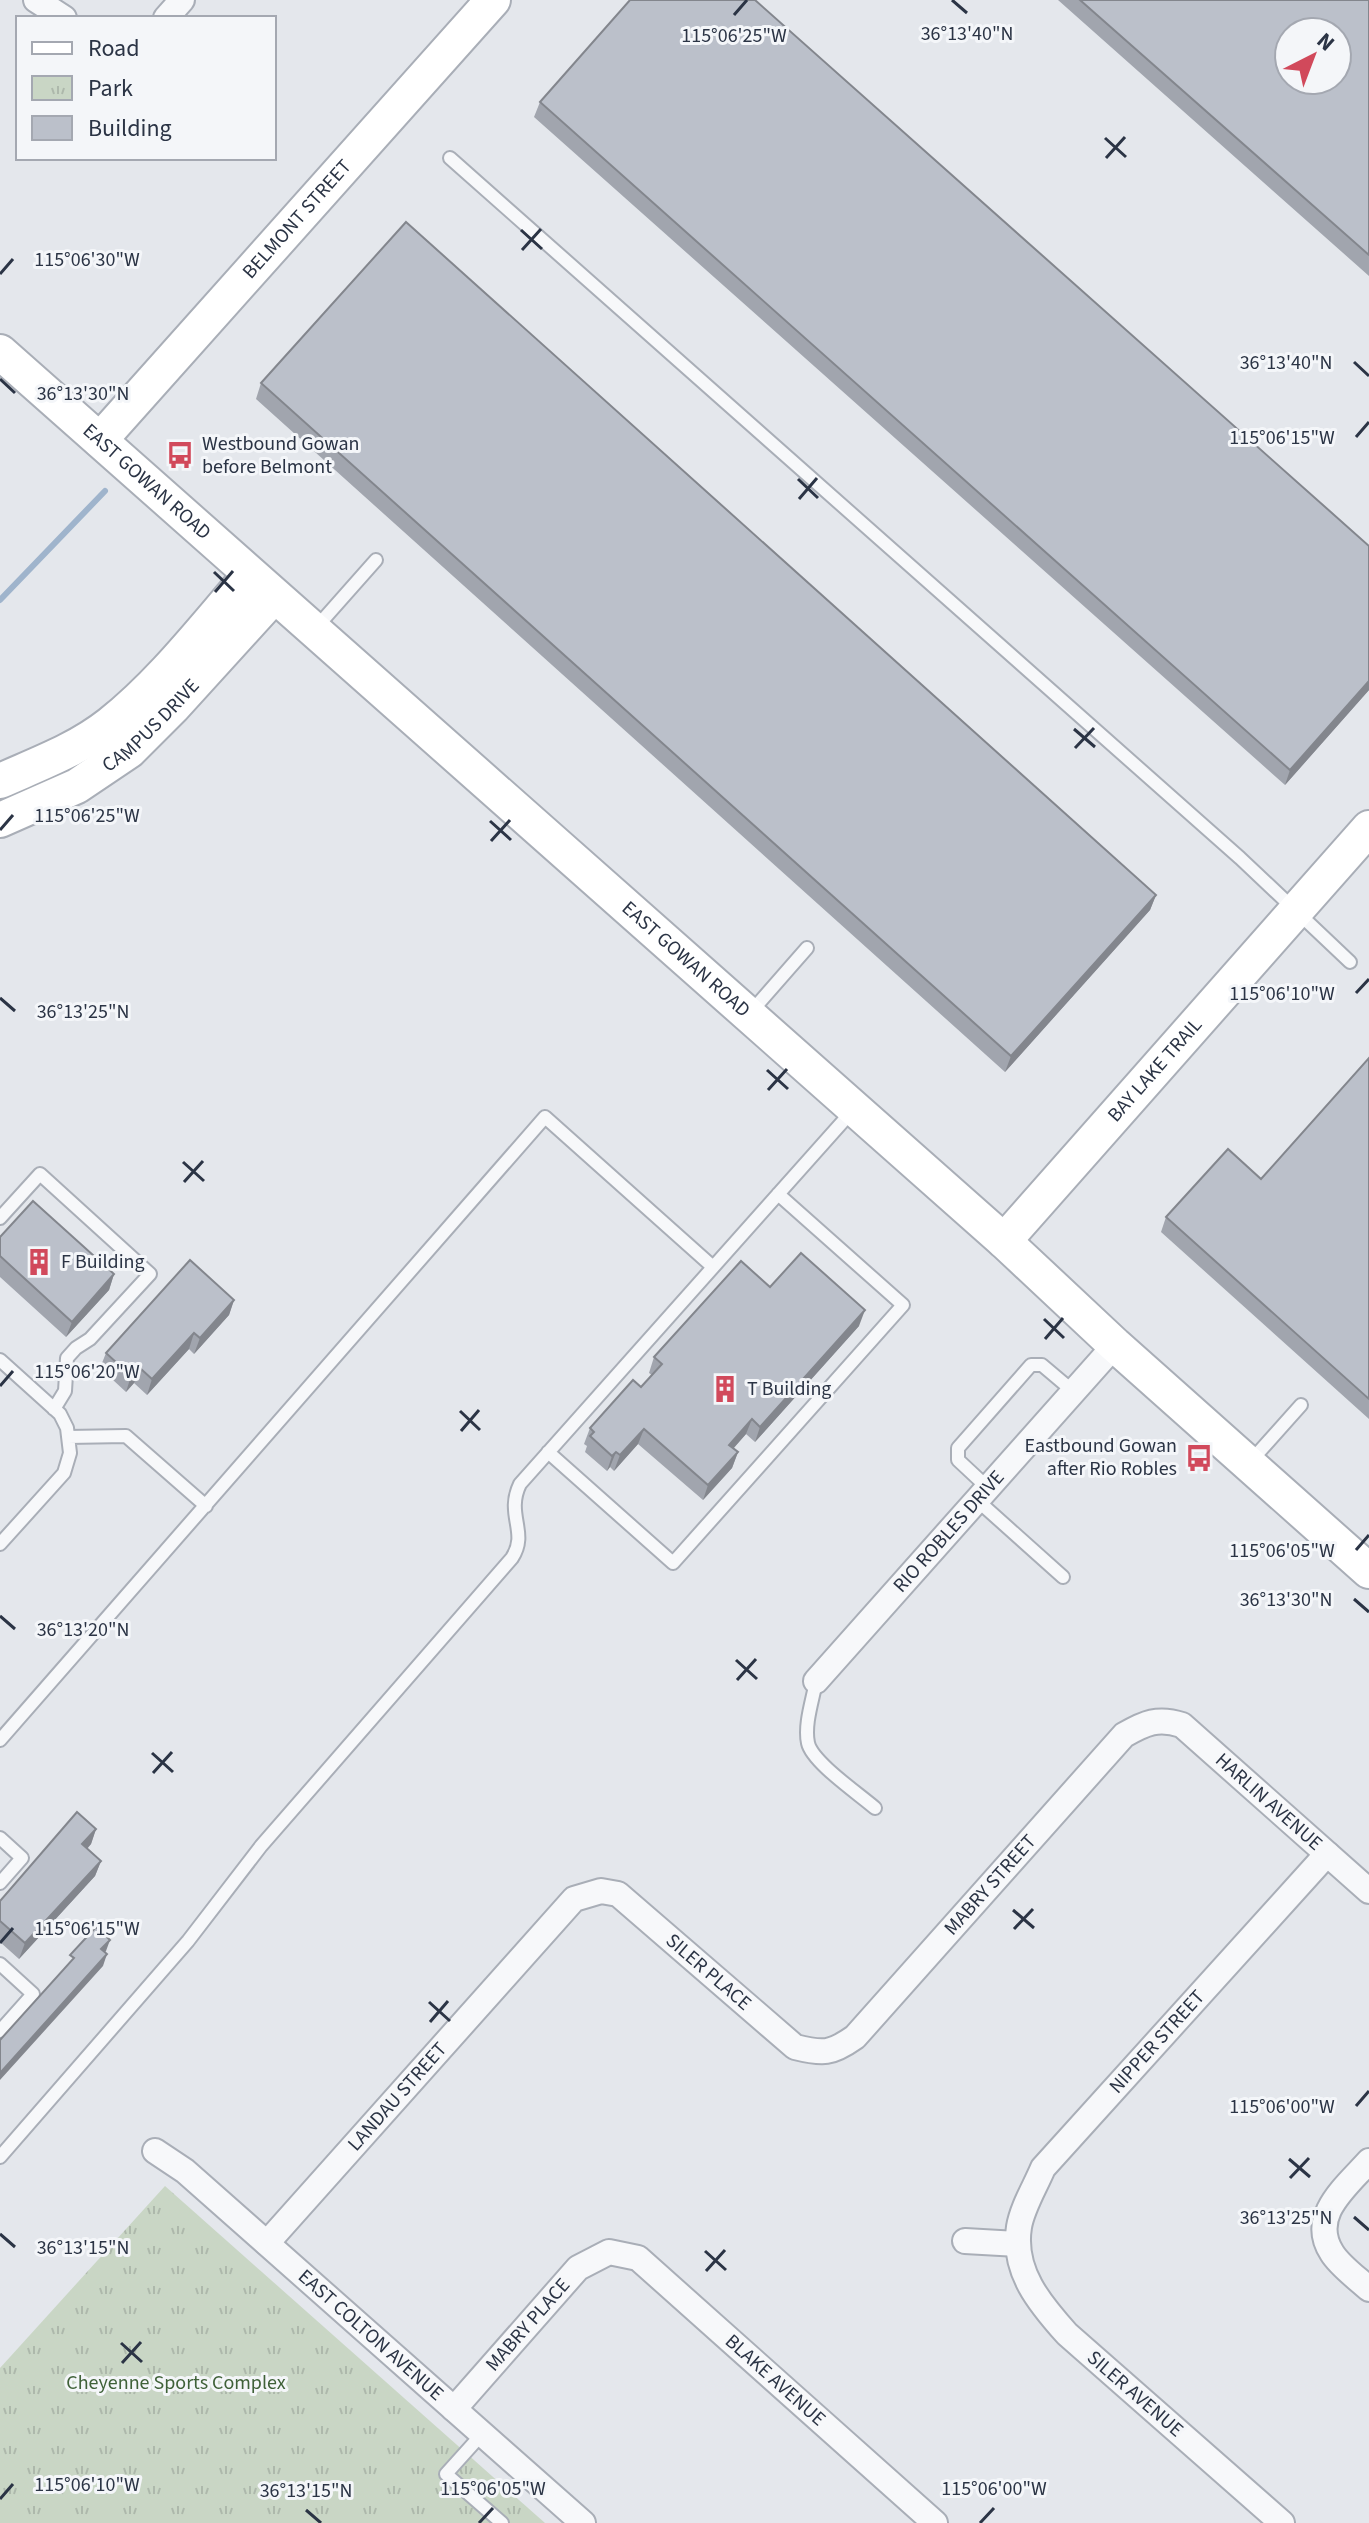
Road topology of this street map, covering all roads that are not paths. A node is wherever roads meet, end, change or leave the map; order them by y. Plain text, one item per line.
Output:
1 (36, 0) edge
2 (182, 0) edge
3 (493, 0) edge
4 (61, 16) edge
5 (168, 16) edge
6 (450, 158) dead end
7 (0, 352) edge
8 (100, 440) junction
9 (376, 560) dead end
10 (262, 585) junction
11 (313, 631) junction
12 (0, 781) edge
13 (0, 820) edge
14 (1369, 828) edge
15 (1297, 909) junction
16 (807, 948) dead end
17 (1350, 962) dead end
18 (748, 1015) junction
19 (854, 1109) junction
20 (778, 1194) junction
21 (0, 1218) edge
22 (1004, 1241) junction
23 (713, 1267) junction
24 (1115, 1345) junction
25 (0, 1360) edge
26 (1074, 1392) junction
27 (1301, 1405) dead end
28 (54, 1409) junction
29 (68, 1437) junction
30 (548, 1452) junction
31 (1248, 1464) junction
32 (983, 1494) junction
33 (206, 1506) junction
34 (0, 1544) edge
35 (1369, 1571) edge
36 (1063, 1577) dead end
37 (816, 1681) joint
38 (1164, 1719) joint
39 (0, 1740) edge
40 (875, 1808) dead end
41 (0, 1838) edge
42 (1327, 1854) junction
43 (0, 1883) edge
44 (601, 1891) joint
45 (1369, 1891) edge
46 (0, 1964) edge
47 (0, 2031) edge
48 (818, 2053) joint
49 (155, 2151) dead end
50 (0, 2157) edge
51 (1369, 2161) edge
52 (965, 2241) dead end
53 (267, 2243) junction
54 (1018, 2244) junction
55 (609, 2252) joint
56 (1369, 2289) edge
57 (454, 2409) junction
58 (482, 2434) junction
59 (502, 2523) edge
60 (583, 2523) edge
61 (935, 2523) edge
62 (1282, 2523) edge

1 - 4 street
2 - 5 street
3 - 8 street, BELMONT STREET
6 - 15 lane
7 - 8 street, EAST GOWAN ROAD
8 - 10 street, EAST GOWAN ROAD
9 - 11 lane
10 - 11 street, EAST GOWAN ROAD
10 - 12 street, CAMPUS DRIVE
10 - 13 street, CAMPUS DRIVE
11 - 18 street, EAST GOWAN ROAD
14 - 15 street, BAY LAKE TRAIL
15 - 17 lane
15 - 22 street, BAY LAKE TRAIL
16 - 18 lane
18 - 19 street, EAST GOWAN ROAD
19 - 20 lane
19 - 22 street, EAST GOWAN ROAD
20 - 23 lane
20 - 30 lane
21 - 28 lane
22 - 24 street, EAST GOWAN ROAD
23 - 30 lane
23 - 33 lane
24 - 26 street, RIO ROBLES DRIVE
24 - 31 street, EAST GOWAN ROAD
25 - 28 lane
26 - 32 street, RIO ROBLES DRIVE
26 - 32 lane
27 - 31 lane
28 - 29 lane
29 - 33 lane
29 - 34 lane
30 - 50 lane
31 - 35 street, EAST GOWAN ROAD
32 - 36 lane
32 - 37 street, RIO ROBLES DRIVE
33 - 39 lane
37 - 40 lane
38 - 42 street, HARLIN AVENUE
38 - 48 street, MABRY STREET
41 - 43 lane
42 - 45 street, HARLIN AVENUE
42 - 54 street, NIPPER STREET
44 - 48 street, SILER PLACE
44 - 53 street, LANDAU STREET
46 - 47 lane
49 - 53 street, EAST COLTON AVENUE
51 - 56 street
52 - 54 street
53 - 57 street, EAST COLTON AVENUE
54 - 62 street, SILER AVENUE
55 - 57 street, MABRY PLACE
55 - 61 street, BLAKE AVENUE
57 - 58 street, EAST COLTON AVENUE
58 - 59 lane
58 - 60 street, EAST COLTON AVENUE

